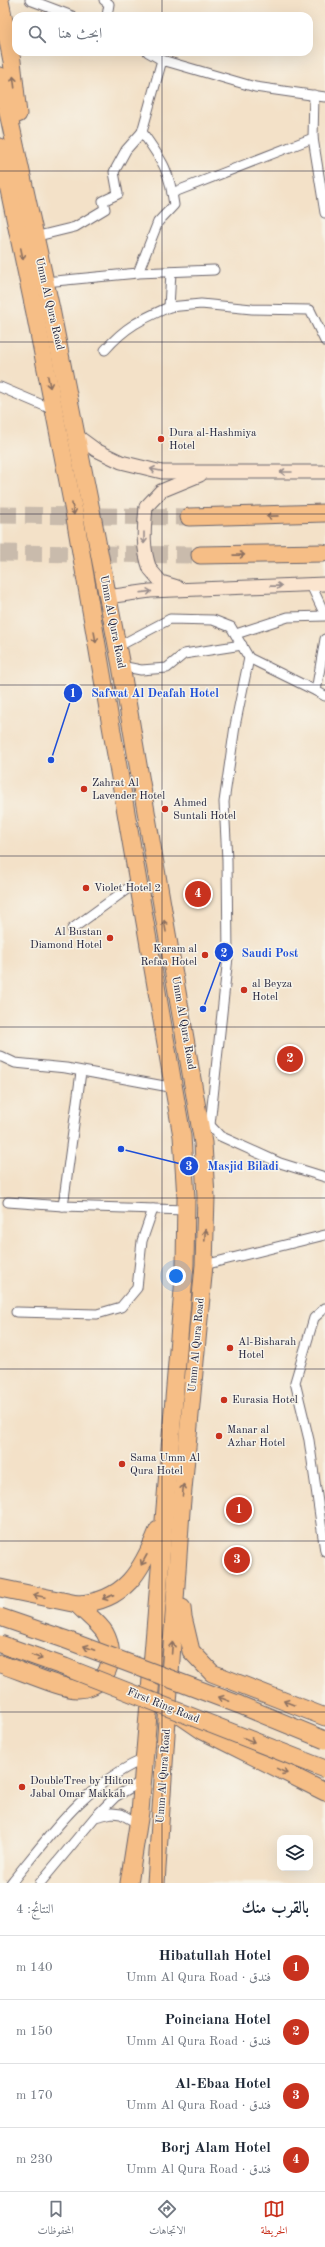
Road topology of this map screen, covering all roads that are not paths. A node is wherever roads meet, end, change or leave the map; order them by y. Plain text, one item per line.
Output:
1 (30, 0) edge
2 (104, 0) edge
3 (0, 1) edge
4 (62, 12) edge
5 (108, 12) edge
6 (155, 56) edge
7 (162, 60) junction
8 (0, 76) edge
9 (314, 96) junction
10 (325, 97) edge
11 (142, 132) junction
12 (313, 138) junction
13 (5, 146) edge
14 (0, 171) edge
15 (172, 194) junction
16 (325, 213) edge
17 (28, 235) junction
18 (214, 270) dead end
19 (171, 272) junction
20 (138, 273) junction
21 (45, 282) junction
22 (169, 307) junction
23 (325, 341) edge
24 (105, 350) dead end
25 (0, 387) edge
26 (54, 410) junction
27 (77, 436) junction
28 (325, 472) edge
29 (207, 473) junction
30 (325, 513) edge
31 (189, 517) tunnel mouth
32 (323, 553) dead end
33 (200, 556) tunnel mouth
34 (325, 584) edge
35 (311, 585) junction
36 (190, 589) junction
37 (107, 597) junction
38 (325, 616) edge
39 (236, 634) junction
40 (325, 639) edge
41 (242, 645) junction
42 (117, 647) junction
43 (249, 658) junction
44 (121, 666) junction
45 (316, 691) junction
46 (325, 696) edge
47 (138, 881) junction
48 (72, 929) dead end
49 (0, 1056) edge
50 (81, 1072) junction
51 (175, 1088) junction
52 (204, 1120) junction
53 (325, 1177) edge
54 (8, 1202) dead end
55 (62, 1206) junction
56 (153, 1209) junction
57 (186, 1210) junction
58 (325, 1235) edge
59 (204, 1265) junction
60 (325, 1308) edge
61 (16, 1312) dead end
62 (181, 1511) junction
63 (164, 1515) junction
64 (325, 1551) edge
65 (0, 1588) edge
66 (77, 1604) junction
67 (0, 1617) edge
68 (0, 1644) edge
69 (0, 1664) edge
70 (174, 1711) junction
71 (325, 1717) edge
72 (325, 1740) edge
73 (144, 1759) junction
74 (325, 1769) edge
75 (142, 1781) junction
76 (325, 1792) edge
77 (95, 1817) junction
78 (139, 1817) junction
79 (158, 1878) edge
80 (11, 1883) edge
81 (40, 1883) edge
82 (129, 1883) edge
83 (138, 1883) edge

1 - 4 street
2 - 5 street
17 -> 3 highway
6 - 7 street
7 - 9 street
7 - 11 street
8 - 13 highway, Umm Al Qura Road
9 - 10 street
9 - 12 street
11 - 15 street
11 - 17 street
12 - 15 street
12 - 16 street
13 - 17 highway, Umm Al Qura Road
14 - 17 highway
15 - 20 street
17 - 21 highway, Umm Al Qura Road
17 -> 26 highway, Umm Al Qura Road
18 - 19 street
19 - 20 street
19 - 22 street
20 - 21 street
21 - 27 highway, Umm Al Qura Road
22 - 23 street
22 - 24 street
25 - 26 street
26 -> 47 highway, Umm Al Qura Road
29 -> 27 street
27 - 37 highway, Umm Al Qura Road
28 -> 29 street
29 -> 36 street, bridge
30 -> 31 highway
33 -> 32 highway
34 - 35 street
36 -> 35 street
35 - 38 street
37 -> 36 street
37 - 42 highway, Umm Al Qura Road
38 - 39 street
39 - 41 street
39 - 42 street
40 - 45 street
41 - 43 street
41 - 44 street
42 - 44 highway, Umm Al Qura Road
43 - 45 street
43 - 52 street
52 -> 44 highway, Umm Al Qura Road
45 - 46 street
47 - 48 street
47 - 51 highway, Umm Al Qura Road
49 - 50 street
50 - 51 street
50 - 55 street
51 - 52 highway
51 - 57 highway, Umm Al Qura Road
52 - 53 street
59 -> 52 highway, Umm Al Qura Road
54 - 55 street
55 - 56 street
56 - 57 street
56 - 61 street
57 - 63 highway, Umm Al Qura Road
58 - 59 street
62 -> 59 highway, Umm Al Qura Road
60 - 64 street
71 -> 62 highway
79 -> 62 highway, Umm Al Qura Road
63 -> 66 highway
63 - 73 highway, Umm Al Qura Road
66 -> 65 highway
66 - 69 highway
72 -> 67 highway, bridge
68 -> 70 highway, First Ring Road, bridge
70 -> 74 highway, First Ring Road, bridge
70 -> 76 highway
73 - 75 highway, Umm Al Qura Road
73 - 80 street
75 - 77 street
75 - 78 highway, Umm Al Qura Road
77 - 78 street
77 - 81 street
78 - 82 highway, Umm Al Qura Road
78 - 83 highway, Umm Al Qura Road

